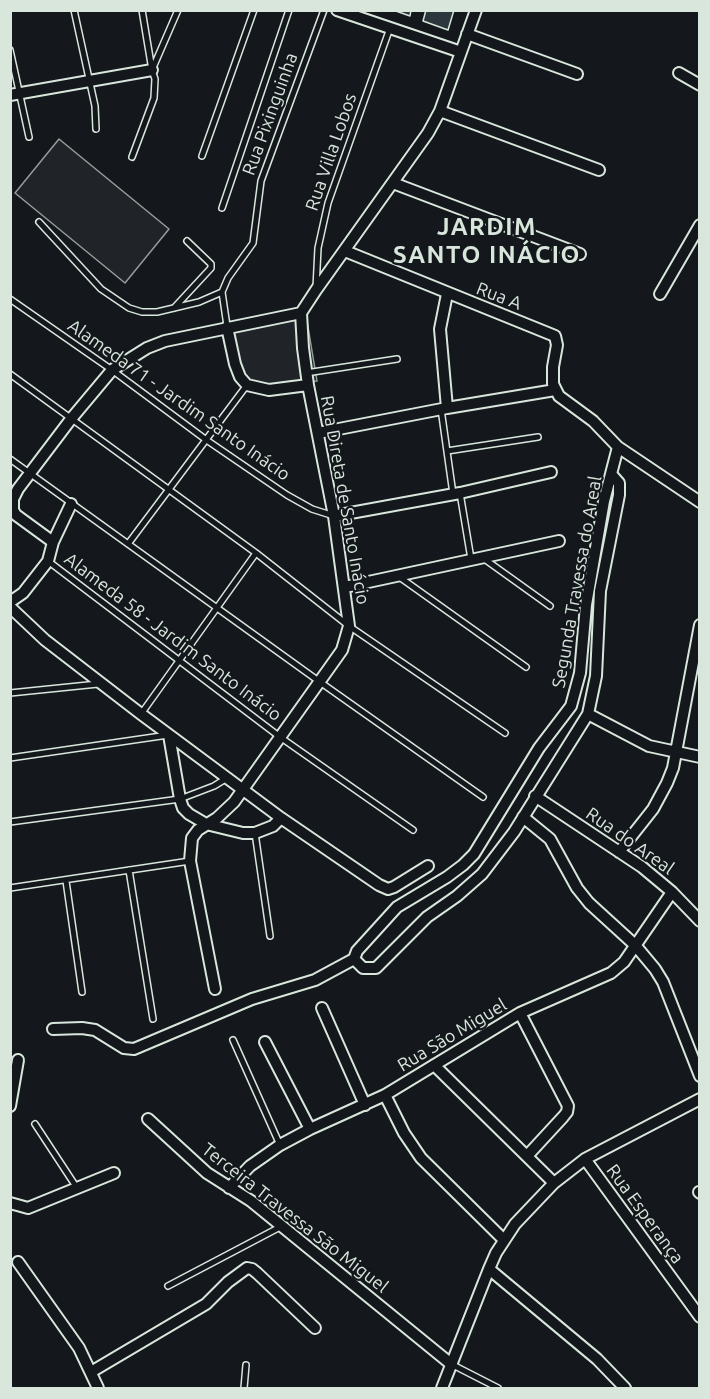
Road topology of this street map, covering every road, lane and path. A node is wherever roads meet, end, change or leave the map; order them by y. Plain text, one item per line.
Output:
1 (74, 10) edge
2 (142, 10) edge
3 (178, 10) edge
4 (254, 10) edge
5 (289, 10) edge
6 (324, 10) edge
7 (337, 10) edge
8 (476, 10) edge
9 (390, 27) junction
10 (468, 34) junction
11 (10, 50) edge
12 (461, 52) junction
13 (152, 70) junction
14 (679, 73) dead end
15 (577, 74) dead end
16 (89, 81) junction
17 (699, 85) edge
18 (15, 94) edge
19 (440, 111) junction
20 (96, 129) dead end
21 (29, 137) dead end
22 (202, 156) dead end
23 (132, 157) dead end
24 (599, 170) dead end
25 (393, 183) junction
26 (222, 208) dead end
27 (39, 222) dead end
28 (699, 225) edge
29 (187, 241) dead end
30 (345, 251) junction
31 (580, 254) dead end
32 (316, 290) junction
33 (222, 292) junction
34 (447, 294) junction
35 (660, 294) dead end
36 (10, 299) edge
37 (173, 309) junction
38 (301, 313) junction
39 (227, 327) junction
40 (397, 359) dead end
41 (112, 370) junction
42 (10, 374) edge
43 (307, 379) junction
44 (247, 385) junction
45 (555, 390) junction
46 (444, 408) junction
47 (71, 419) junction
48 (318, 433) junction
49 (538, 437) dead end
50 (205, 439) junction
51 (618, 447) junction
52 (447, 451) junction
53 (10, 459) edge
54 (551, 472) dead end
55 (30, 474) junction
56 (611, 474) junction
57 (14, 486) edge
58 (168, 490) junction
59 (456, 493) junction
60 (699, 502) edge
61 (71, 504) junction
62 (334, 516) junction
63 (559, 541) dead end
64 (53, 542) junction
65 (128, 544) junction
66 (256, 553) junction
67 (477, 558) junction
68 (48, 561) junction
69 (397, 575) junction
70 (345, 587) junction
71 (10, 605) edge
72 (217, 606) junction
73 (550, 606) dead end
74 (699, 625) edge
75 (349, 626) junction
76 (179, 659) junction
77 (526, 667) dead end
78 (320, 682) junction
79 (102, 684) junction
80 (10, 693) edge
81 (141, 714) junction
82 (588, 714) junction
83 (505, 733) dead end
84 (170, 735) junction
85 (280, 737) junction
86 (676, 753) junction
87 (699, 757) edge
88 (10, 758) edge
89 (227, 778) junction
90 (243, 789) junction
91 (536, 796) junction
92 (483, 797) dead end
93 (180, 799) junction
94 (523, 816) junction
95 (281, 818) junction
96 (10, 822) edge
97 (206, 824) junction
98 (413, 830) dead end
99 (255, 833) junction
100 (619, 852) junction
101 (190, 861) junction
102 (428, 866) dead end
103 (129, 870) junction
104 (66, 881) junction
105 (10, 888) edge
106 (672, 892) junction
107 (699, 921) edge
108 (270, 936) dead end
109 (635, 945) junction
110 (354, 959) junction
111 (214, 989) dead end
112 (82, 992) dead end
113 (322, 1008) dead end
114 (520, 1013) junction
115 (153, 1019) dead end
116 (53, 1029) dead end
117 (233, 1040) dead end
118 (266, 1042) dead end
119 (18, 1060) dead end
120 (434, 1065) junction
121 (699, 1076) edge
122 (385, 1095) junction
123 (699, 1099) edge
124 (365, 1105) junction
125 (10, 1106) edge
126 (148, 1119) dead end
127 (35, 1124) dead end
128 (310, 1129) junction
129 (280, 1145) junction
130 (527, 1156) junction
131 (585, 1159) junction
132 (114, 1173) dead end
133 (554, 1183) junction
134 (77, 1188) junction
135 (229, 1188) junction
136 (10, 1203) edge
137 (282, 1226) junction
138 (504, 1240) junction
139 (18, 1262) dead end
140 (489, 1269) junction
141 (168, 1286) dead end
142 (699, 1317) edge
143 (315, 1328) dead end
144 (451, 1364) junction
145 (246, 1365) dead end
146 (92, 1372) junction
147 (98, 1389) edge
148 (244, 1389) edge
149 (442, 1389) edge
150 (498, 1389) edge
151 (625, 1389) edge

1 - 16 lane
2 - 13 lane
3 - 13 lane
4 - 22 lane
5 - 26 lane
6 - 33 lane, Rua Pixinguinha
7 - 9 street
8 - 10 street
9 - 12 street
9 - 32 lane, Rua Villa Lobos
10 - 12 street
10 - 15 street
11 - 18 lane
12 - 19 street
13 - 16 street
13 - 23 lane
14 - 17 street
16 - 18 street
16 - 20 lane
18 - 21 lane
19 - 24 street
19 - 25 street
25 - 30 street
25 - 31 street
27 - 37 lane
28 - 35 street
29 - 37 lane
30 - 32 street
30 - 34 street, Rua A
32 - 38 street
33 - 37 lane
33 - 39 lane
34 - 45 street, Rua A
34 - 46 street
36 - 41 lane, Alameda 71 - Jardim Santo Inácio
38 - 39 street
38 - 43 street, Rua Direta de Santo Inácio
39 - 41 street
39 - 44 street
40 - 43 lane
41 - 47 street
41 - 50 lane, Alameda 71 - Jardim Santo Inácio
42 - 47 lane
43 - 44 street
43 - 48 street, Rua Direta de Santo Inácio
44 - 50 lane
45 - 46 street
45 - 51 street
46 - 48 street
46 - 52 lane
47 - 55 street
47 - 58 lane
48 - 62 street, Rua Direta de Santo Inácio
49 - 52 lane
50 - 58 lane
50 - 62 lane, Alameda 71 - Jardim Santo Inácio
51 - 56 street, Segunda Travessa do Areal
51 - 60 street
52 - 59 lane
53 - 55 lane
54 - 59 street
55 - 57 street
55 - 61 lane
56 - 82 street
56 - 110 street, Segunda Travessa do Areal
57 - 64 street
58 - 65 lane
58 - 66 lane
59 - 62 street
59 - 67 lane
61 - 64 street
61 - 65 lane
62 - 70 street, Rua Direta de Santo Inácio
63 - 67 street
64 - 68 street
65 - 72 lane
66 - 72 lane
66 - 75 lane
67 - 69 street
67 - 73 lane
68 - 71 street
68 - 76 lane, Alameda 58 - Jardim Santo Inácio
69 - 70 street
69 - 77 lane
70 - 75 street, Rua Direta de Santo Inácio
71 - 79 street
72 - 76 lane
72 - 78 lane
74 - 86 street
75 - 78 street, Rua Direta de Santo Inácio
75 - 83 lane
76 - 81 lane
76 - 85 lane, Alameda 58 - Jardim Santo Inácio
78 - 85 street, Rua Direta de Santo Inácio
78 - 92 lane
79 - 80 lane
79 - 81 street
81 - 84 street
82 - 86 street
82 - 91 street
84 - 88 lane
84 - 89 street
84 - 93 street
85 - 90 street, Rua Direta de Santo Inácio
85 - 98 lane, Alameda 58 - Jardim Santo Inácio
86 - 87 street
86 - 100 street
89 - 90 street
89 - 93 lane
90 - 95 street
90 - 97 street, Rua Direta de Santo Inácio
91 - 94 street
91 - 100 street, Rua do Areal
93 - 96 lane
93 - 97 street
94 - 109 street
94 - 110 street
95 - 99 street
95 - 102 street
97 - 99 street
97 - 101 street
99 - 108 lane
100 - 106 street, Rua do Areal
101 - 103 lane
101 - 111 street
103 - 104 lane
103 - 115 lane
104 - 105 lane
104 - 112 lane
106 - 107 street, Rua do Areal
106 - 109 street, Rua São Miguel
109 - 114 street, Rua São Miguel
109 - 121 street
110 - 116 street
113 - 124 street
114 - 120 street, Rua São Miguel
114 - 130 street
117 - 129 lane
118 - 128 street
119 - 125 street
120 - 122 street, Rua São Miguel
120 - 130 street
122 - 124 street, Rua São Miguel
122 - 138 street
123 - 131 street
124 - 128 street, Rua São Miguel
126 - 135 street, Terceira Travessa São Miguel
127 - 134 lane
128 - 129 street, Rua São Miguel
129 - 135 street, Rua São Miguel
130 - 133 street
131 - 133 street
131 - 142 street, Rua Esperança
132 - 134 street
133 - 138 street
134 - 136 street
135 - 137 street, Terceira Travessa São Miguel
137 - 141 lane
137 - 144 street, Terceira Travessa São Miguel
138 - 140 street
139 - 146 street
140 - 144 street
140 - 151 street
143 - 146 street
144 - 149 street
144 - 150 lane
145 - 148 lane
146 - 147 street

